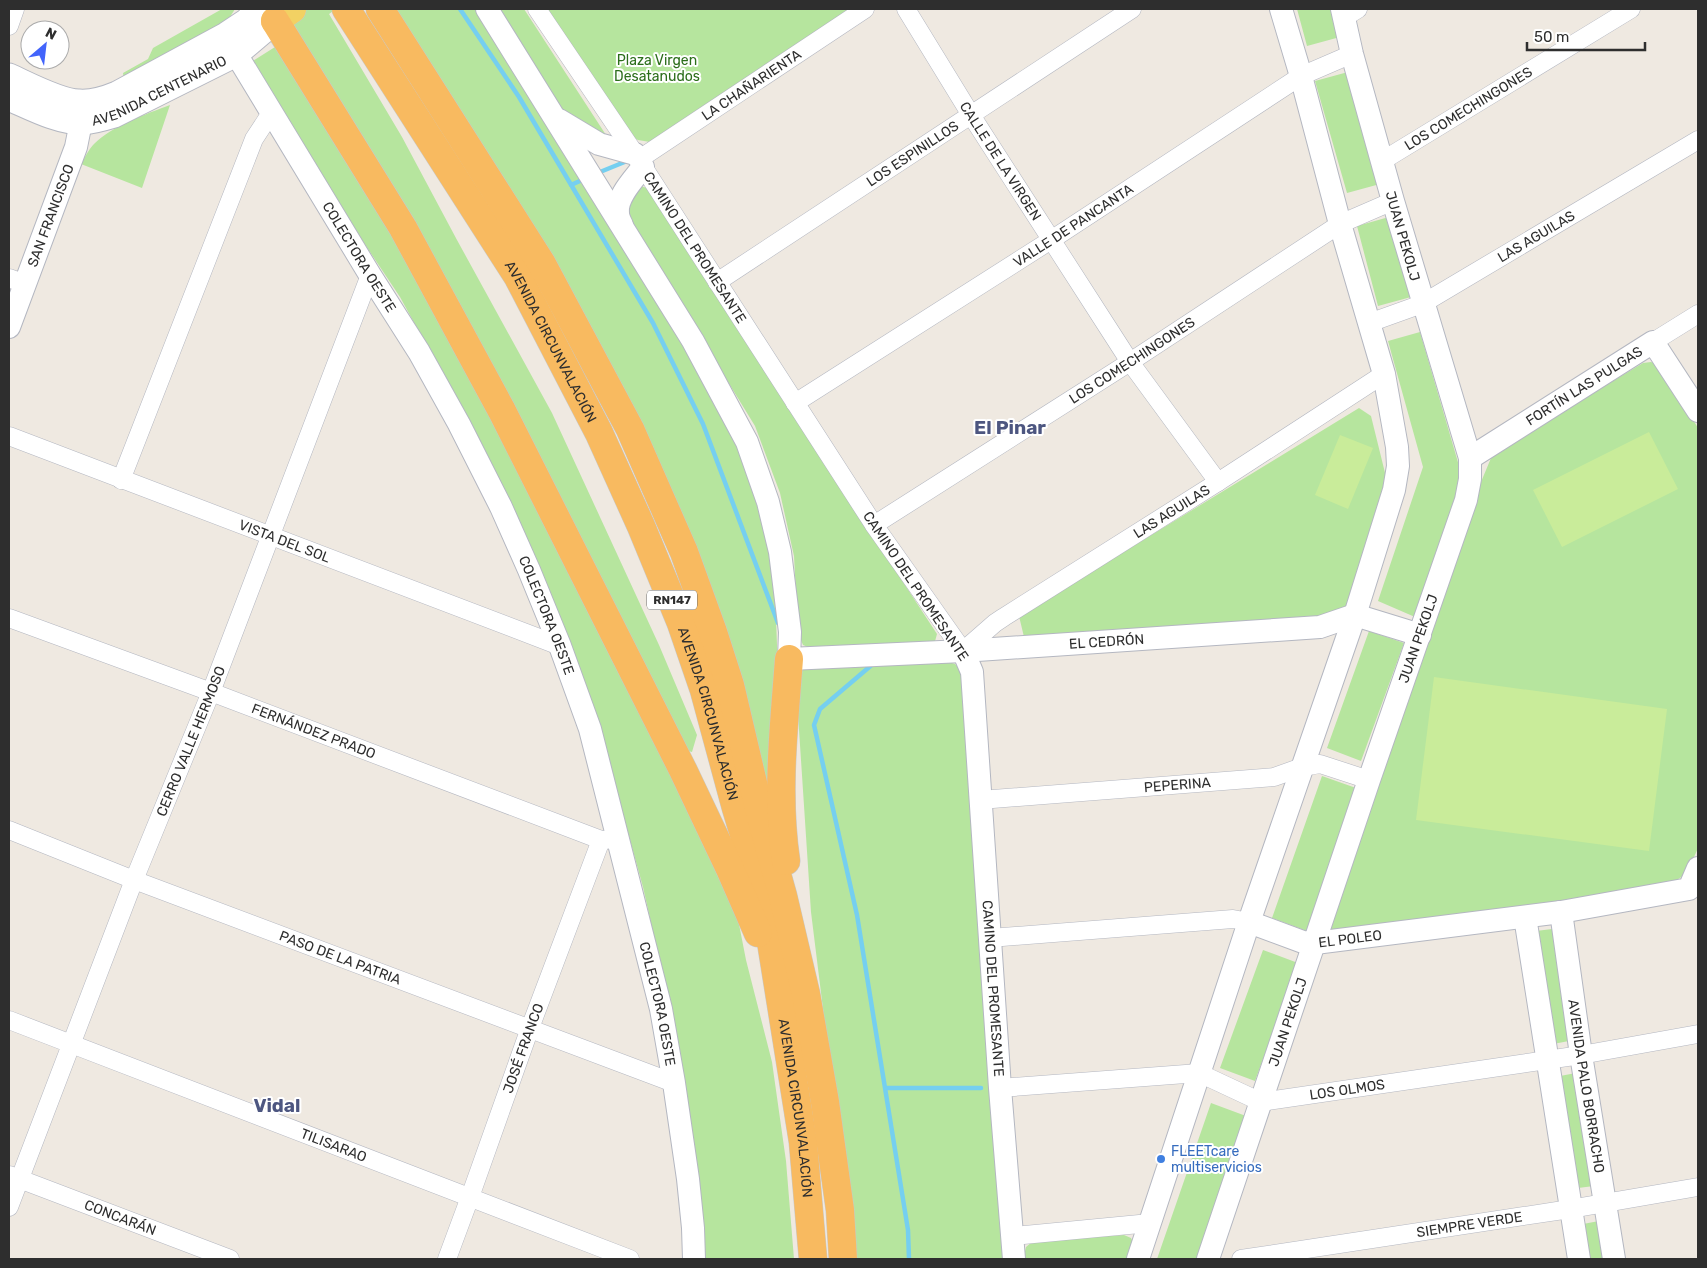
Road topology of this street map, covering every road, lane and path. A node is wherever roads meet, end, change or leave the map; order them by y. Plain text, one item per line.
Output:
1 (15, 9) edge
2 (346, 9) edge
3 (380, 9) edge
4 (487, 9) edge
5 (537, 9) edge
6 (865, 9) edge
7 (906, 9) edge
8 (1132, 9) edge
9 (1281, 9) edge
10 (1631, 9) edge
11 (273, 12) edge
12 (1348, 12) edge
13 (9, 26) edge
14 (231, 45) junction
15 (1352, 54) junction
16 (9, 76) edge
17 (1301, 76) junction
18 (9, 98) edge
19 (80, 112) junction
20 (271, 113) junction
21 (971, 115) junction
22 (556, 118) junction
23 (1698, 140) edge
24 (638, 160) junction
25 (1382, 160) junction
26 (1393, 202) junction
27 (1340, 224) junction
28 (623, 228) junction
29 (1051, 240) junction
30 (370, 275) junction
31 (17, 281) edge
32 (717, 282) junction
33 (1422, 304) junction
34 (1698, 314) edge
35 (1369, 323) junction
36 (9, 327) edge
37 (1653, 342) junction
38 (1130, 362) junction
39 (1384, 374) junction
40 (795, 403) junction
41 (1698, 412) edge
42 (9, 436) edge
43 (1470, 458) junction
44 (121, 480) junction
45 (1218, 482) junction
46 (874, 525) junction
47 (270, 537) junction
48 (1355, 615) junction
49 (9, 618) edge
50 (1420, 635) junction
51 (560, 646) junction
52 (963, 651) junction
53 (789, 659) junction
54 (211, 692) junction
55 (1302, 768) junction
56 (1369, 780) junction
57 (980, 800) junction
58 (9, 830) edge
59 (610, 840) junction
60 (1698, 868) edge
61 (134, 880) junction
62 (1694, 896) edge
63 (1561, 912) junction
64 (1525, 917) junction
65 (1249, 922) junction
66 (990, 938) junction
67 (1315, 943) junction
68 (779, 986) junction
69 (806, 994) junction
70 (9, 1020) edge
71 (530, 1028) junction
72 (1698, 1034) edge
73 (72, 1044) junction
74 (1581, 1055) junction
75 (1546, 1060) junction
76 (1199, 1074) junction
77 (674, 1083) junction
78 (1000, 1088) junction
79 (1262, 1102) junction
80 (14, 1176) edge
81 (1698, 1187) edge
82 (470, 1197) junction
83 (1604, 1203) junction
84 (9, 1207) edge
85 (1570, 1209) junction
86 (1150, 1223) junction
87 (1013, 1236) junction
88 (230, 1259) edge
89 (447, 1259) edge
90 (630, 1259) edge
91 (694, 1259) edge
92 (813, 1259) edge
93 (843, 1259) edge
94 (1014, 1259) edge
95 (1138, 1259) edge
96 (1208, 1259) edge
97 (1241, 1259) edge
98 (1579, 1259) edge
99 (1614, 1259) edge

1 - 13 street
2 - 68 highway, AVENIDA CIRCUNVALACIÓN / RN147
3 - 69 highway, AVENIDA CIRCUNVALACIÓN / RN147
4 - 22 street
5 - 24 street, CAMINO DEL PROMESANTE
6 - 24 street, LA CHAÑARIENTA
7 - 21 street, CALLE DE LA VIRGEN
8 - 21 street, LOS ESPINILLOS
9 - 17 street
10 - 25 street, LOS COMECHINGONES
11 - 14 main road, AVENIDA CENTENARIO
11 - 68 highway
12 - 15 street, JUAN PEKOLJ
14 - 19 main road, AVENIDA CENTENARIO
14 - 20 street, COLECTORA OESTE
15 - 17 street, VALLE DE PANCANTA
15 - 25 street, JUAN PEKOLJ
16 - 19 main road
17 - 27 street
17 - 29 street, VALLE DE PANCANTA
18 - 19 main road
19 - 31 street, SAN FRANCISCO
20 - 30 street, COLECTORA OESTE
20 - 44 street
21 - 29 street, CALLE DE LA VIRGEN
21 - 32 street, LOS ESPINILLOS
22 - 24 street
22 - 28 street
23 - 33 street, LAS AGUILAS
24 - 28 street
24 - 32 street, CAMINO DEL PROMESANTE
25 - 26 street, JUAN PEKOLJ
26 - 27 street, LOS COMECHINGONES
26 - 33 street, JUAN PEKOLJ
27 - 35 street
27 - 38 street, LOS COMECHINGONES
28 - 53 street
29 - 38 street, CALLE DE LA VIRGEN
29 - 40 street, VALLE DE PANCANTA
30 - 47 street, CERRO VALLE HERMOSO
30 - 51 street, COLECTORA OESTE
31 - 36 street, SAN FRANCISCO
32 - 40 street, CAMINO DEL PROMESANTE
33 - 35 street, LAS AGUILAS
33 - 43 street, JUAN PEKOLJ
34 - 37 street, FORTÍN LAS PULGAS
35 - 39 street
37 - 41 street
37 - 43 street, FORTÍN LAS PULGAS
38 - 45 street, CALLE DE LA VIRGEN
38 - 46 street, LOS COMECHINGONES
39 - 45 street, LAS AGUILAS
39 - 48 street
40 - 46 street, CAMINO DEL PROMESANTE
42 - 44 street, VISTA DEL SOL
43 - 50 street, JUAN PEKOLJ
44 - 47 street, VISTA DEL SOL
45 - 52 street, LAS AGUILAS
46 - 52 street, CAMINO DEL PROMESANTE
47 - 51 street, VISTA DEL SOL
47 - 54 street, CERRO VALLE HERMOSO
48 - 50 street
48 - 52 street, EL CEDRÓN
48 - 55 street
49 - 54 street, FERNÁNDEZ PRADO
50 - 56 street, JUAN PEKOLJ
51 - 59 street, COLECTORA OESTE
52 - 53 street, EL CEDRÓN
52 - 57 street, CAMINO DEL PROMESANTE
53 - 69 highway
54 - 59 street, FERNÁNDEZ PRADO
54 - 61 street, CERRO VALLE HERMOSO
55 - 56 street, PEPERINA
55 - 57 street, PEPERINA
55 - 65 street
56 - 67 street, JUAN PEKOLJ
57 - 66 street, CAMINO DEL PROMESANTE
58 - 61 street, PASO DE LA PATRIA
59 - 71 street, JOSÉ FRANCO
59 - 77 street, COLECTORA OESTE
60 - 62 street, EL POLEO
61 - 71 street, PASO DE LA PATRIA
61 - 73 street, CERRO VALLE HERMOSO
62 - 63 street, EL POLEO
63 - 64 street, EL POLEO
63 - 74 street, AVENIDA PALO BORRACHO
64 - 67 street, EL POLEO
64 - 75 street
65 - 66 street, EL POLEO
65 - 67 street, EL POLEO
65 - 76 street
66 - 78 street, CAMINO DEL PROMESANTE
67 - 79 street, JUAN PEKOLJ
68 - 92 highway, AVENIDA CIRCUNVALACIÓN / RN147
69 - 93 highway, AVENIDA CIRCUNVALACIÓN / RN147
70 - 73 street, TILISARAO
71 - 77 street, PASO DE LA PATRIA
71 - 82 street, JOSÉ FRANCO
72 - 74 street, LOS OLMOS
73 - 80 street, CERRO VALLE HERMOSO
73 - 82 street, TILISARAO
74 - 75 street, LOS OLMOS
74 - 83 street, AVENIDA PALO BORRACHO
75 - 79 street, LOS OLMOS
75 - 85 street
76 - 78 street
76 - 79 street
76 - 86 street
77 - 91 street, COLECTORA OESTE
78 - 87 street, CAMINO DEL PROMESANTE
79 - 96 street, JUAN PEKOLJ
80 - 84 street, CERRO VALLE HERMOSO
80 - 88 street, CONCARÁN
81 - 83 street, SIEMPRE VERDE
82 - 89 street, JOSÉ FRANCO
82 - 90 street, TILISARAO
83 - 85 street, SIEMPRE VERDE
83 - 99 street, AVENIDA PALO BORRACHO
85 - 97 street, SIEMPRE VERDE
85 - 98 street
86 - 87 street
86 - 95 street
87 - 94 street, CAMINO DEL PROMESANTE

